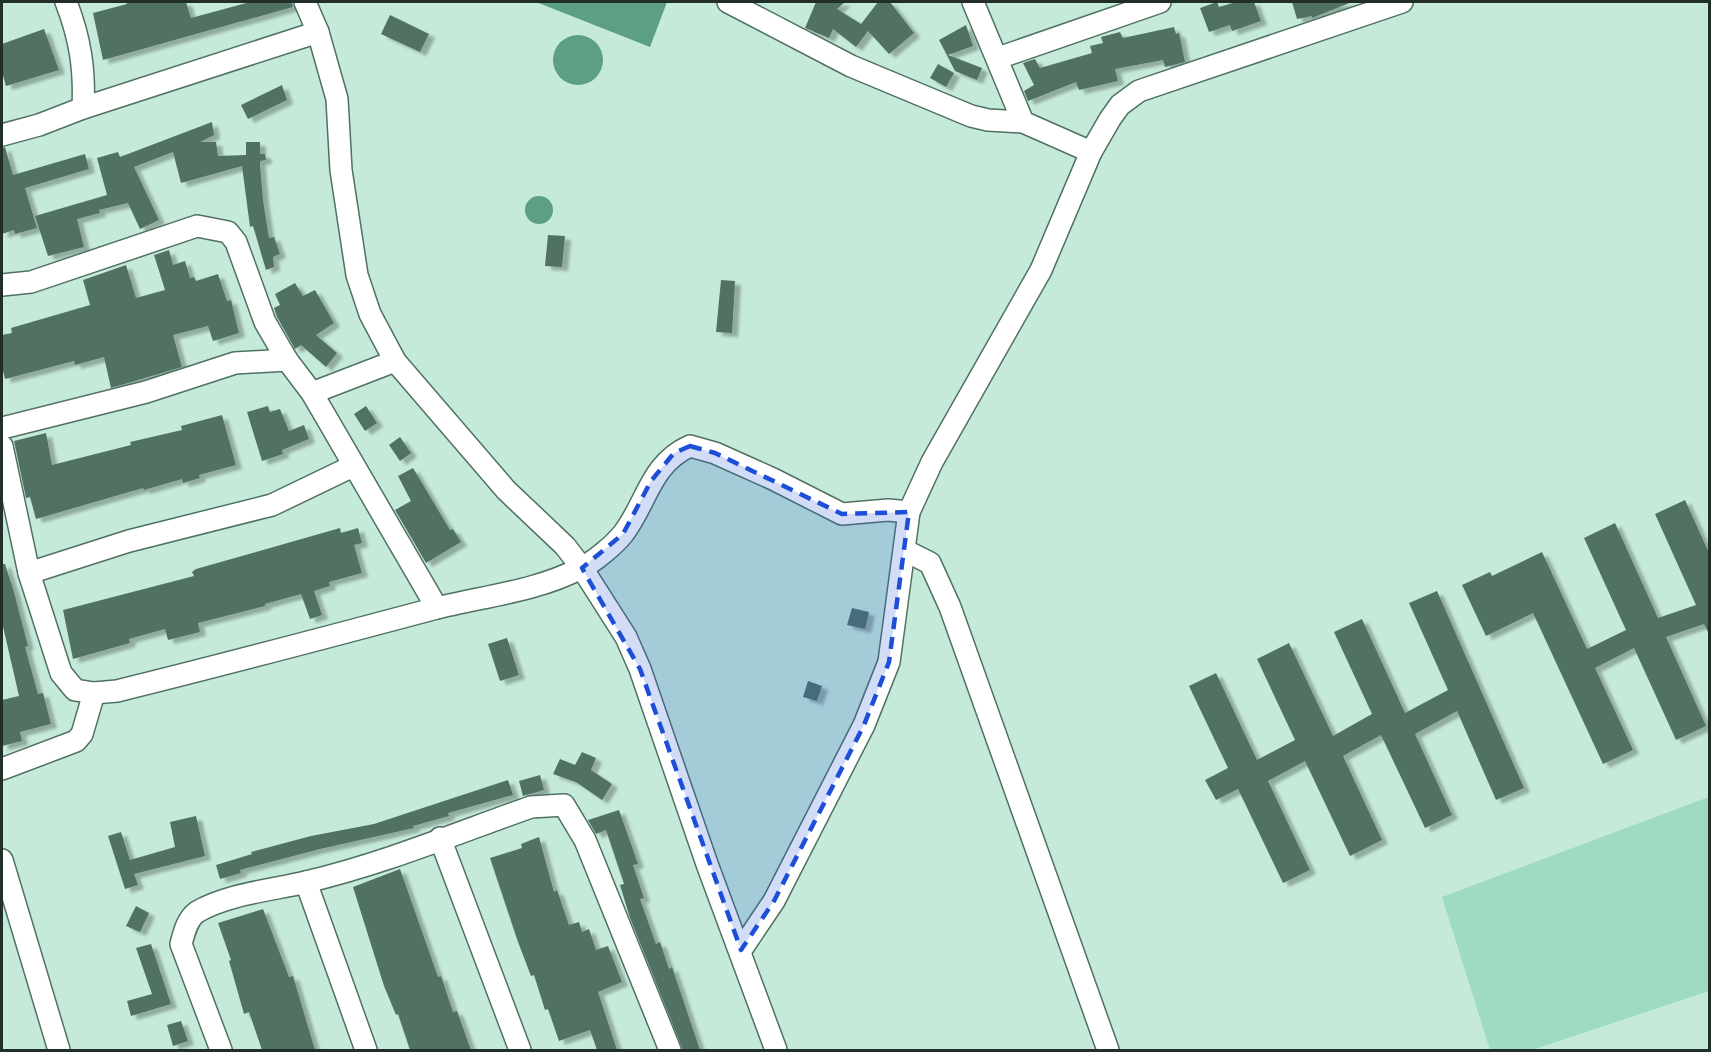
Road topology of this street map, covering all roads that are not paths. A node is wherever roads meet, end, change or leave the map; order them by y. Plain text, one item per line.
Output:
1 (66, 2) edge
2 (305, 2) edge
3 (973, 2) edge
4 (1160, 2) edge
5 (1401, 2) edge
6 (738, 3) edge
7 (318, 32) junction
8 (998, 58) junction
9 (83, 108) junction
10 (1023, 122) junction
11 (2, 135) edge
12 (1091, 152) junction
13 (2, 285) edge
14 (287, 360) junction
15 (395, 361) junction
16 (312, 393) junction
17 (2, 428) edge
18 (2, 446) edge
19 (352, 466) junction
20 (909, 512) junction
21 (906, 551) junction
22 (582, 568) junction
23 (28, 573) junction
24 (437, 608) junction
25 (94, 693) junction
26 (2, 769) edge
27 (440, 838) junction
28 (2, 860) edge
29 (306, 882) junction
30 (741, 950) junction
31 (59, 1050) edge
32 (221, 1050) edge
33 (366, 1050) edge
34 (520, 1050) edge
35 (670, 1050) edge
36 (776, 1050) edge
37 (1108, 1050) edge

1 - 9 street
2 - 7 street
3 - 8 street
4 - 8 street
5 - 12 street
6 - 10 street
7 - 9 street
7 - 15 street
8 - 10 street
9 - 11 street
10 - 12 street
12 - 20 street
13 - 14 street
14 - 16 street
14 - 17 street
15 - 16 street
15 - 22 street
16 - 19 street
18 - 23 street
19 - 23 street
19 - 24 street
20 - 21 street
20 - 22 street
21 - 30 street
21 - 37 street
22 - 24 street
22 - 30 street
23 - 25 street
24 - 25 street
25 - 26 street
27 - 29 street
27 - 34 street
27 - 35 street
28 - 31 street
29 - 32 street
29 - 33 street
30 - 36 street

